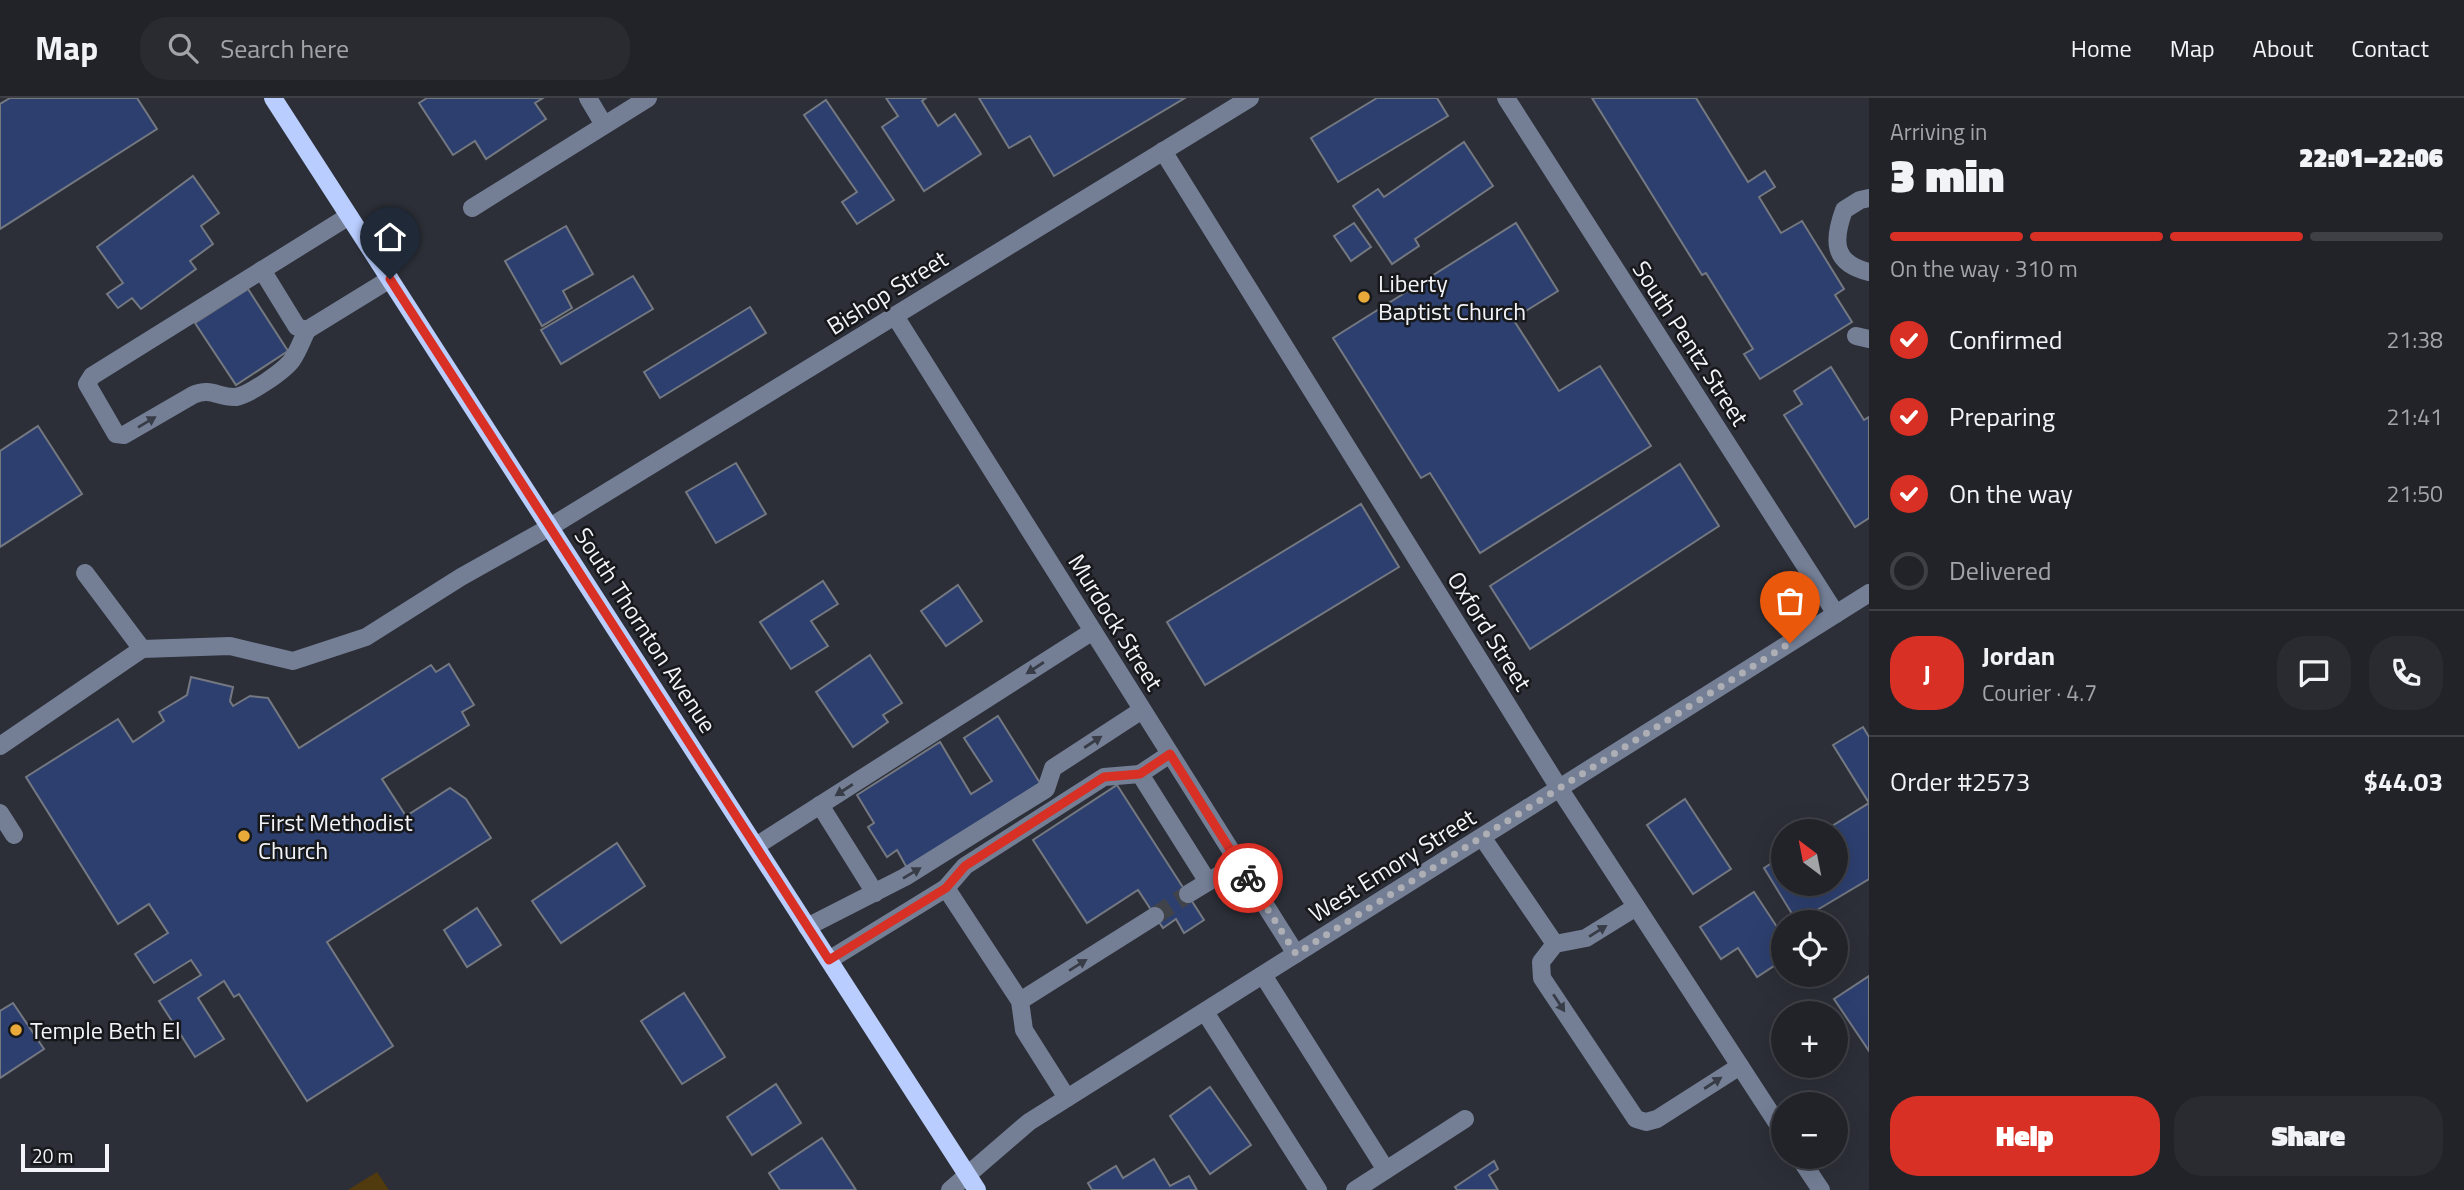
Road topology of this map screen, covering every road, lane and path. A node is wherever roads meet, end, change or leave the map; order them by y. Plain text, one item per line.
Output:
1 (273, 98) edge
2 (588, 98) edge
3 (648, 98) edge
4 (1250, 98) edge
5 (1506, 98) edge
6 (604, 125) junction
7 (1163, 151) junction
8 (1869, 198) edge
9 (472, 208) dead end
10 (349, 216) junction
11 (262, 270) junction
12 (1869, 272) edge
13 (390, 279) junction
14 (895, 316) junction
15 (307, 330) junction
16 (550, 527) junction
17 (85, 573) dead end
18 (1869, 593) edge
19 (1836, 614) junction
20 (1093, 631) junction
21 (142, 649) junction
22 (1142, 710) junction
23 (0, 746) edge
24 (1170, 754) junction
25 (1140, 774) junction
26 (1559, 788) junction
27 (820, 805) junction
28 (0, 813) edge
29 (14, 835) dead end
30 (1482, 837) junction
31 (755, 846) junction
32 (1239, 863) junction
33 (1208, 882) junction
34 (946, 888) junction
35 (875, 893) junction
36 (1188, 894) tunnel mouth
37 (1636, 907) junction
38 (1155, 916) tunnel mouth
39 (807, 927) junction
40 (1555, 944) junction
41 (1296, 954) junction
42 (829, 960) junction
43 (1263, 975) junction
44 (1020, 1001) junction
45 (1205, 1012) junction
46 (1740, 1066) junction
47 (1067, 1098) junction
48 (1771, 1114) edge
49 (1465, 1119) dead end
50 (1808, 1169) edge
51 (1386, 1170) junction
52 (972, 1183) edge
53 (950, 1190) edge
54 (1318, 1190) edge
55 (1355, 1190) edge
56 (1821, 1190) edge

1 - 10 main road, South Thornton Avenue
2 - 6 street
3 - 6 street
4 - 7 street, Bishop Street
5 - 19 street, South Pentz Street
6 - 9 street
7 - 14 street, Bishop Street
7 - 26 street, Oxford Street
8 - 12 street
10 - 11 street
10 - 13 main road, South Thornton Avenue
11 - 15 street
11 -> 15 street
13 - 15 street
13 - 16 main road, South Thornton Avenue
14 - 16 street, Bishop Street
14 - 20 street, Murdock Street
16 - 21 street, Bishop Street
16 - 31 main road, South Thornton Avenue
17 - 21 street
18 - 19 street, West Emory Street
19 - 26 street, West Emory Street
20 - 22 street, Murdock Street
20 -> 27 street
21 - 23 street
22 - 24 street, Murdock Street
35 -> 22 street
24 - 25 street
24 - 32 street, Murdock Street
25 - 33 street
25 - 34 street
26 - 30 street, West Emory Street
26 - 37 street, Oxford Street
27 - 31 street
27 - 35 street
28 - 29 street
30 - 40 street
30 - 41 street, West Emory Street
31 - 39 main road, South Thornton Avenue
32 - 33 street
32 - 41 street, Murdock Street
33 - 36 street
34 - 42 street
34 - 44 street
35 - 39 street
40 -> 37 street
37 - 46 street, Oxford Street
44 -> 38 street
39 - 42 main road, South Thornton Avenue
40 -> 46 street
41 - 43 street, West Emory Street
42 - 52 main road, South Thornton Avenue
43 - 45 street, West Emory Street
43 - 51 street
44 - 47 street
45 - 47 street, West Emory Street
45 - 54 street
46 - 48 street, Oxford Street
47 - 52 street, West Emory Street
49 - 51 street
50 - 56 street
51 - 55 street
52 - 53 street, West Emory Street

